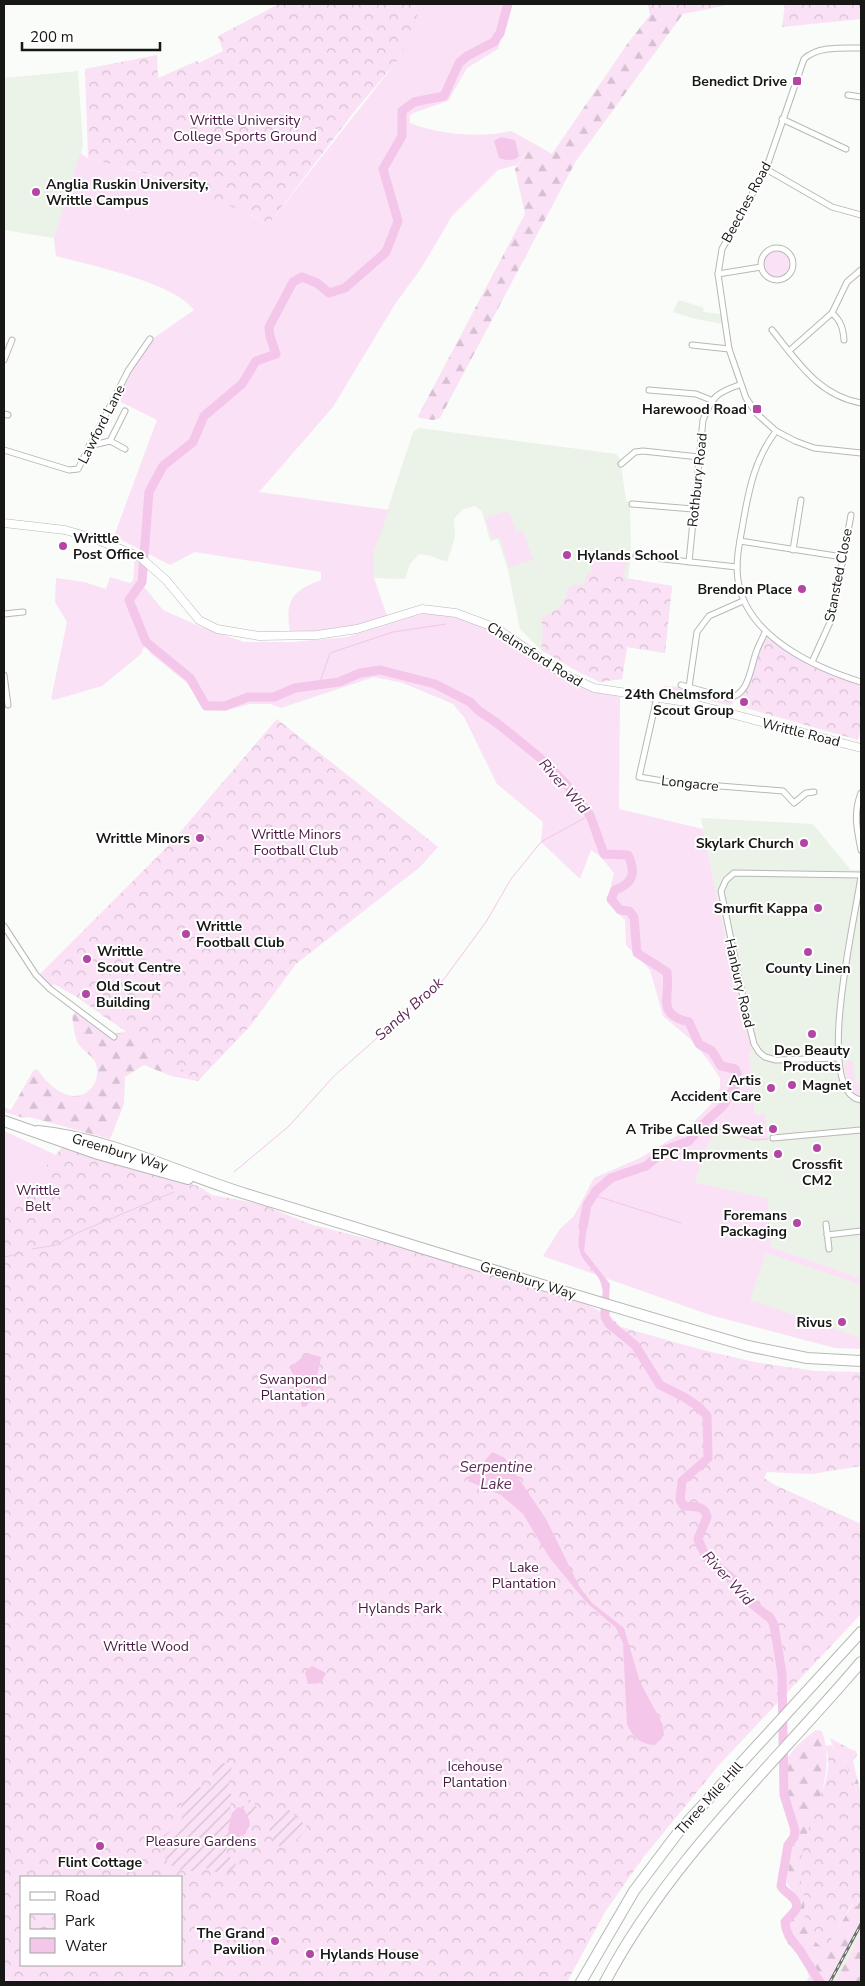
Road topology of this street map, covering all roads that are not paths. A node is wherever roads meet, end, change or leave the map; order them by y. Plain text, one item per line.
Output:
1 (861, 48) edge
2 (848, 95) dead end
3 (861, 97) edge
4 (782, 119) junction
5 (846, 149) dead end
6 (766, 169) junction
7 (861, 215) edge
8 (761, 267) junction
9 (861, 270) edge
10 (718, 274) junction
11 (832, 312) junction
12 (843, 328) junction
13 (772, 330) dead end
14 (837, 332) dead end
15 (150, 338) dead end
16 (12, 340) dead end
17 (844, 340) dead end
18 (692, 345) dead end
19 (729, 350) junction
20 (789, 351) junction
21 (4, 360) edge
22 (739, 385) junction
23 (649, 390) dead end
24 (711, 400) junction
25 (861, 403) edge
26 (125, 411) dead end
27 (776, 431) junction
28 (110, 441) junction
29 (90, 446) junction
30 (4, 450) edge
31 (125, 450) dead end
32 (861, 453) edge
33 (699, 457) junction
34 (621, 464) dead end
35 (801, 500) dead end
36 (632, 504) dead end
37 (693, 509) junction
38 (850, 515) dead end
39 (4, 523) edge
40 (740, 541) junction
41 (793, 550) junction
42 (636, 556) dead end
43 (843, 557) junction
44 (688, 562) junction
45 (737, 567) junction
46 (743, 601) junction
47 (23, 612) dead end
48 (4, 614) edge
49 (765, 632) junction
50 (812, 662) junction
51 (4, 675) edge
52 (861, 682) edge
53 (682, 685) dead end
54 (689, 687) junction
55 (594, 688) joint
56 (657, 697) junction
57 (8, 705) dead end
58 (861, 746) edge
59 (814, 792) dead end
60 (861, 793) edge
61 (861, 850) edge
62 (861, 875) edge
63 (861, 887) edge
64 (4, 926) edge
65 (114, 1037) dead end
66 (839, 1058) junction
67 (861, 1100) edge
68 (4, 1121) edge
69 (861, 1130) edge
70 (773, 1138) dead end
71 (826, 1224) dead end
72 (861, 1231) edge
73 (827, 1234) junction
74 (829, 1249) dead end
75 (861, 1361) edge
76 (861, 1632) edge
77 (861, 1662) edge
78 (581, 1982) edge
79 (605, 1982) edge

1 - 4 street, Beeches Road
2 - 3 street
4 - 5 street
4 - 6 street, Beeches Road
6 - 7 street
6 - 10 street, Beeches Road
8 - 8 street
8 - 10 street
9 - 11 street
10 - 19 street, Beeches Road
11 - 12 street
11 - 20 street
12 - 14 street
12 - 17 street
13 - 20 street
15 - 29 street, Lawford Lane
16 - 21 street
18 - 19 street
19 - 22 street, Beeches Road
20 - 25 street
22 - 24 street
22 - 27 street, Beeches Road
23 - 24 street
24 - 33 street, Rothbury Road
26 - 28 street
27 - 32 street, Beeches Road
27 - 40 street
28 - 29 street
28 - 31 street
29 - 30 street, Lawford Lane
33 - 34 street
33 - 37 street, Rothbury Road
35 - 41 street
36 - 37 street
37 - 44 street, Rothbury Road
38 - 43 street, Stansted Close
39 - 55 street, Chelmsford Road
40 - 41 street
40 - 45 street
41 - 43 street
42 - 44 street
43 - 50 street, Stansted Close
44 - 45 street
45 - 46 street
46 - 49 street
46 - 54 street
47 - 48 street
49 - 50 street
49 - 54 street
50 - 52 street
51 - 57 street
53 - 54 street
55 - 56 street, Writtle Road
56 - 58 street, Writtle Road
56 - 59 street, Longacre
60 - 61 street
62 - 63 street
62 - 66 street, Hanbury Road
63 - 66 street
64 - 65 street
66 - 67 street
68 - 75 highway, Greenbury Way
69 - 70 street
71 - 73 street
72 - 73 street
73 - 74 street
76 - 78 highway, Three Mile Hill
77 - 79 highway, Three Mile Hill

